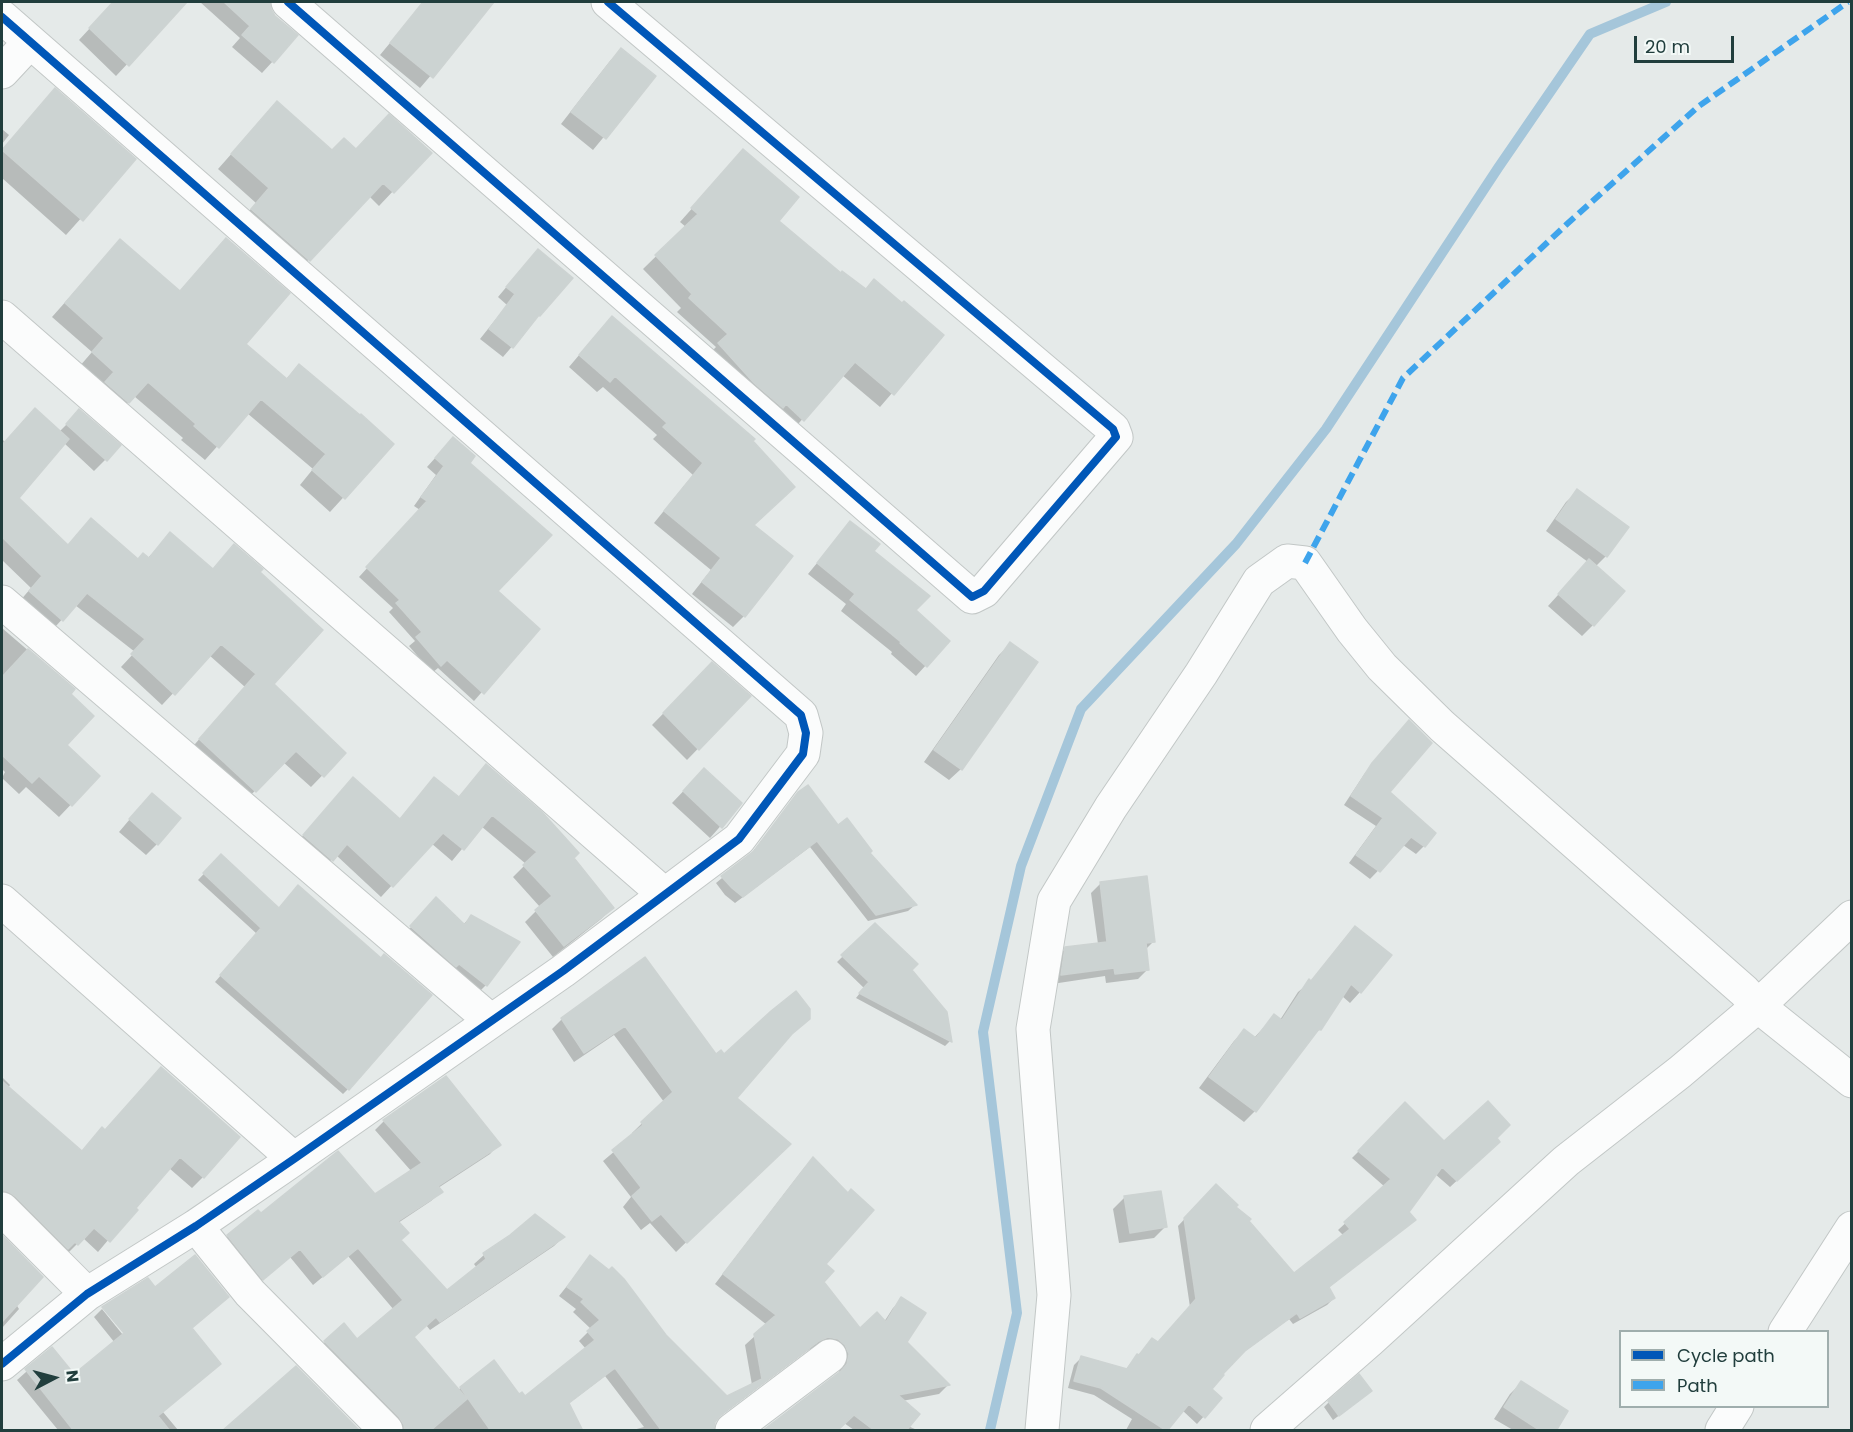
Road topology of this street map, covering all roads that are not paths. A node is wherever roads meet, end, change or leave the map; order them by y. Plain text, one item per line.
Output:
1 (288, 2) edge
2 (608, 2) edge
3 (2, 16) edge
4 (30, 42) junction
5 (2, 72) edge
6 (2, 317) edge
7 (2, 602) edge
8 (663, 894) junction
9 (2, 900) edge
10 (1851, 917) edge
11 (1758, 1006) junction
12 (490, 1020) junction
13 (1851, 1081) edge
14 (294, 1159) junction
15 (2, 1209) edge
16 (196, 1226) junction
17 (1851, 1228) edge
18 (87, 1294) junction
19 (1786, 1330) edge
20 (830, 1356) dead end
21 (2, 1364) edge
22 (1736, 1408) edge
23 (386, 1431) edge
24 (732, 1431) edge
25 (1042, 1431) edge
26 (1266, 1431) edge
27 (1722, 1431) edge

1 - 2 street
3 - 4 street
4 - 5 street
4 - 8 street
6 - 8 street
7 - 12 street
8 - 12 street
9 - 14 street
10 - 11 street
11 - 13 street
11 - 25 street
11 - 26 street
12 - 14 street
14 - 16 street
15 - 18 street
16 - 18 street
16 - 23 street
17 - 19 street
18 - 21 street
20 - 24 street
22 - 27 street

